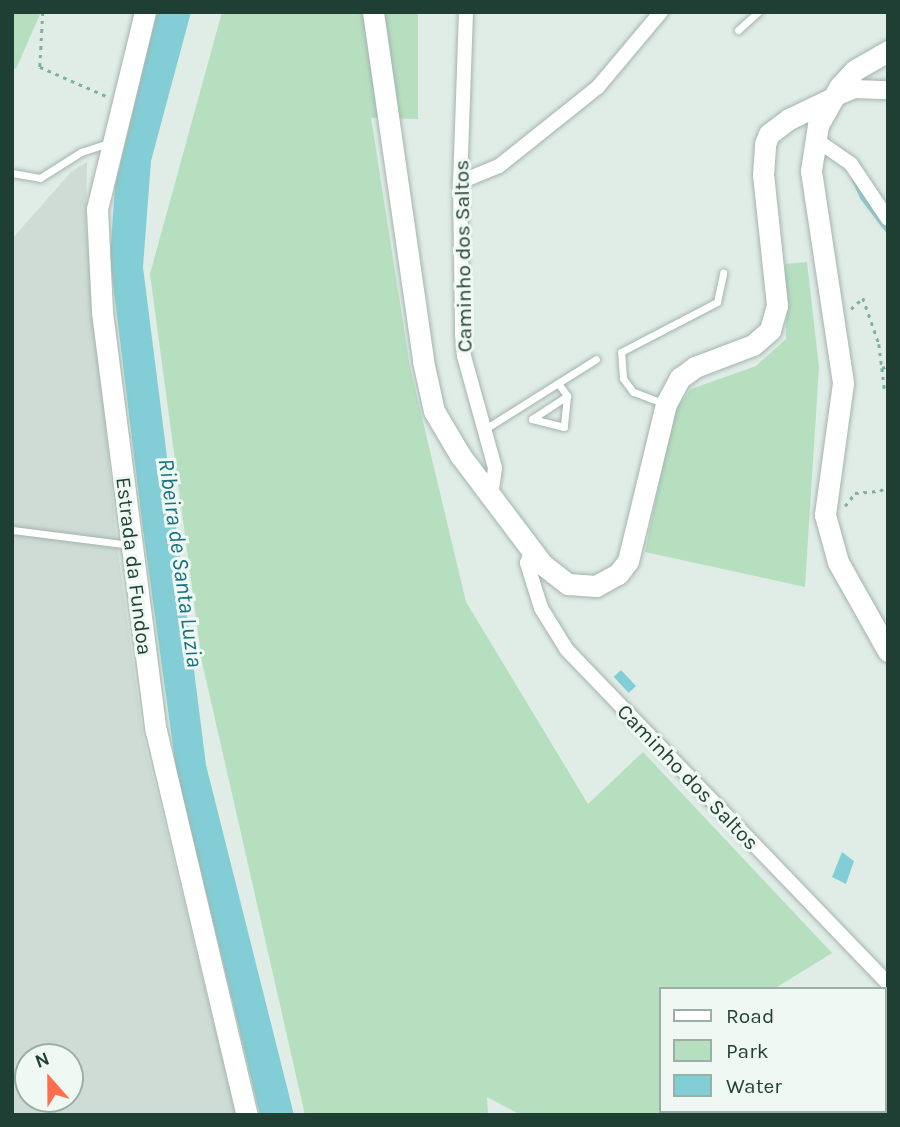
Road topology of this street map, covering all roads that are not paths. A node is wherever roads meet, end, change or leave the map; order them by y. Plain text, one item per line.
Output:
1 (145, 12) edge
2 (373, 12) edge
3 (466, 12) edge
4 (661, 12) edge
5 (758, 12) edge
6 (738, 30) dead end
7 (888, 51) edge
8 (888, 90) edge
9 (831, 99) junction
10 (815, 139) junction
11 (111, 142) junction
12 (12, 173) edge
13 (460, 182) junction
14 (880, 197) edge
15 (888, 219) edge
16 (723, 273) dead end
17 (597, 359) dead end
18 (558, 383) junction
19 (567, 396) junction
20 (666, 404) junction
21 (484, 430) junction
22 (491, 496) junction
23 (12, 530) edge
24 (131, 545) junction
25 (532, 550) junction
26 (888, 651) edge
27 (888, 984) edge
28 (247, 1115) edge

1 - 11 main road, Estrada da Fundoa
2 - 22 main road
3 - 13 street, Caminho dos Saltos
4 - 13 street
5 - 6 lane
7 - 9 main road
8 - 9 street
9 - 10 main road
9 - 20 main road
10 - 14 street
10 - 26 main road
11 - 12 lane
11 - 24 main road, Estrada da Fundoa
13 - 21 street, Caminho dos Saltos
14 - 15 street
16 - 20 lane
17 - 18 lane
18 - 19 lane
18 - 21 lane
19 - 19 lane
20 - 25 main road
21 - 22 street, Caminho dos Saltos
22 - 25 main road
23 - 24 lane
24 - 28 main road, Estrada da Fundoa
25 - 27 street, Caminho dos Saltos

